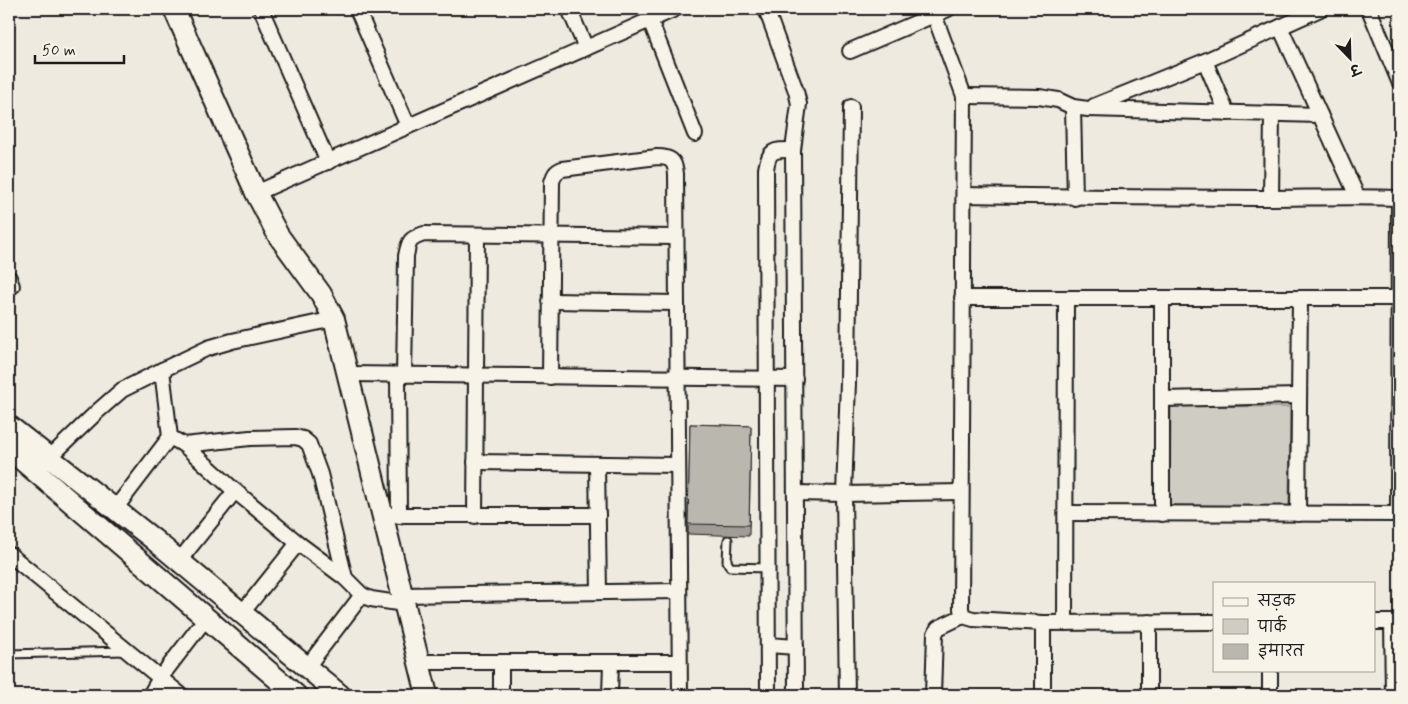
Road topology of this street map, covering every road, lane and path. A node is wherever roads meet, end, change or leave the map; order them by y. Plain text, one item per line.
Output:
1 (174, 9) edge
2 (261, 9) edge
3 (357, 9) edge
4 (569, 9) edge
5 (675, 9) edge
6 (766, 9) edge
7 (948, 9) edge
8 (1320, 9) edge
9 (1369, 9) edge
10 (933, 12) edge
11 (650, 20) junction
12 (1280, 27) junction
13 (586, 48) junction
14 (850, 51) dead end
15 (1205, 61) junction
16 (1399, 81) edge
17 (964, 96) junction
18 (851, 107) dead end
19 (1073, 107) junction
20 (1088, 109) junction
21 (1227, 113) junction
22 (1272, 114) junction
23 (1320, 115) junction
24 (408, 126) junction
25 (695, 134) dead end
26 (793, 150) junction
27 (328, 162) junction
28 (256, 192) junction
29 (964, 195) junction
30 (1357, 196) junction
31 (1075, 198) junction
32 (1271, 198) junction
33 (1399, 198) edge
34 (477, 234) junction
35 (551, 235) junction
36 (675, 237) junction
37 (962, 298) junction
38 (1300, 298) junction
39 (1398, 298) edge
40 (1066, 299) junction
41 (1162, 299) junction
42 (550, 301) junction
43 (676, 303) junction
44 (334, 320) junction
45 (162, 370) junction
46 (348, 374) junction
47 (401, 375) junction
48 (475, 376) junction
49 (550, 377) junction
50 (676, 378) junction
51 (767, 379) junction
52 (795, 379) junction
53 (1298, 396) junction
54 (1162, 398) junction
55 (9, 426) edge
56 (170, 436) junction
57 (184, 445) junction
58 (9, 449) edge
59 (49, 458) junction
60 (475, 462) junction
61 (597, 464) junction
62 (677, 465) junction
63 (37, 474) junction
64 (235, 491) junction
65 (961, 492) junction
66 (795, 493) junction
67 (844, 494) junction
68 (115, 509) junction
69 (1066, 513) junction
70 (1162, 514) junction
71 (1298, 514) junction
72 (1399, 514) edge
73 (598, 515) junction
74 (391, 516) junction
75 (475, 516) junction
76 (728, 540) dead end
77 (298, 543) junction
78 (9, 554) edge
79 (179, 561) junction
80 (768, 568) junction
81 (345, 578) junction
82 (679, 591) junction
83 (599, 592) junction
84 (362, 595) junction
85 (403, 600) junction
86 (242, 613) junction
87 (963, 616) junction
88 (206, 618) junction
89 (1150, 622) junction
90 (1213, 622) edge
91 (1376, 622) edge
92 (1396, 622) edge
93 (1043, 623) junction
94 (1065, 623) junction
95 (768, 645) junction
96 (796, 647) junction
97 (127, 651) junction
98 (9, 654) edge
99 (419, 662) junction
100 (501, 662) junction
101 (611, 662) junction
102 (679, 662) junction
103 (307, 667) junction
104 (1270, 672) edge
105 (160, 678) junction
106 (150, 695) edge
107 (181, 695) edge
108 (296, 695) edge
109 (340, 695) edge
110 (427, 695) edge
111 (501, 695) edge
112 (610, 695) edge
113 (680, 695) edge
114 (768, 695) edge
115 (796, 695) edge
116 (847, 695) edge
117 (934, 695) edge
118 (1043, 695) edge
119 (1149, 695) edge
120 (1270, 695) edge
121 (1393, 695) edge

1 - 28 street
2 - 27 street
3 - 24 street
4 - 13 street
5 - 11 street
6 - 26 street
7 - 10 street
8 - 12 street
9 - 16 street
10 - 14 street
10 - 17 street
11 - 13 street
11 - 25 street
12 - 15 street
12 - 23 street
13 - 24 street
15 - 20 street
15 - 21 street
17 - 19 street
17 - 29 street
18 - 67 street
19 - 20 street
19 - 31 street
20 - 21 street
21 - 22 street
22 - 23 street
22 - 32 street
23 - 30 street
24 - 27 street
26 - 51 street
26 - 52 street
27 - 28 street
28 - 44 street
29 - 31 street
29 - 37 street
30 - 32 street
30 - 33 street
31 - 32 street
33 - 39 street
34 - 35 street
34 - 47 street
34 - 48 street
35 - 36 street
35 - 36 street
35 - 42 street
36 - 43 street
37 - 40 street
37 - 65 street
38 - 39 street
38 - 41 street
38 - 53 street
39 - 72 street
40 - 41 street
40 - 69 street
41 - 54 street
42 - 43 street
42 - 49 street
43 - 50 street
44 - 45 street
44 - 46 street
45 - 56 street
45 - 59 street
46 - 47 street
46 - 74 street
47 - 48 street
47 - 74 street
48 - 49 street
48 - 60 street
49 - 50 street
50 - 51 street
50 - 62 street
51 - 52 street
51 - 80 street
52 - 66 street
53 - 54 street
53 - 71 street
54 - 70 street
55 - 59 street
56 - 57 street
56 - 68 street
57 - 64 street
57 - 81 street
58 - 63 street
59 - 63 street
59 - 68 street
60 - 61 street
60 - 75 street
61 - 62 street
61 - 73 street
62 - 82 street
63 - 88 street
64 - 77 street
64 - 79 street
65 - 67 street
65 - 87 street
66 - 67 street
66 - 96 street
67 - 116 street
68 - 79 street
69 - 70 street
69 - 94 street
70 - 71 street
71 - 72 street
73 - 75 street
73 - 83 street
74 - 75 street
74 - 85 street
76 - 80 lane
77 - 81 street
77 - 86 street
78 - 97 street
79 - 86 street
80 - 95 street
81 - 84 street
82 - 83 street
82 - 102 street
83 - 85 street
84 - 85 street
84 - 103 street
85 - 99 street
86 - 103 street
87 - 93 street
87 - 117 street
88 - 105 street
88 - 108 street
89 - 90 street
89 - 94 street
89 - 119 street
91 - 92 street
92 - 121 street
93 - 94 street
93 - 118 street
95 - 96 street
95 - 114 street
96 - 115 street
97 - 98 lane
97 - 105 street
99 - 100 street
99 - 110 street
100 - 101 street
100 - 111 street
101 - 102 street
101 - 112 street
102 - 113 street
103 - 109 street
104 - 120 street
105 - 106 street
105 - 107 street

